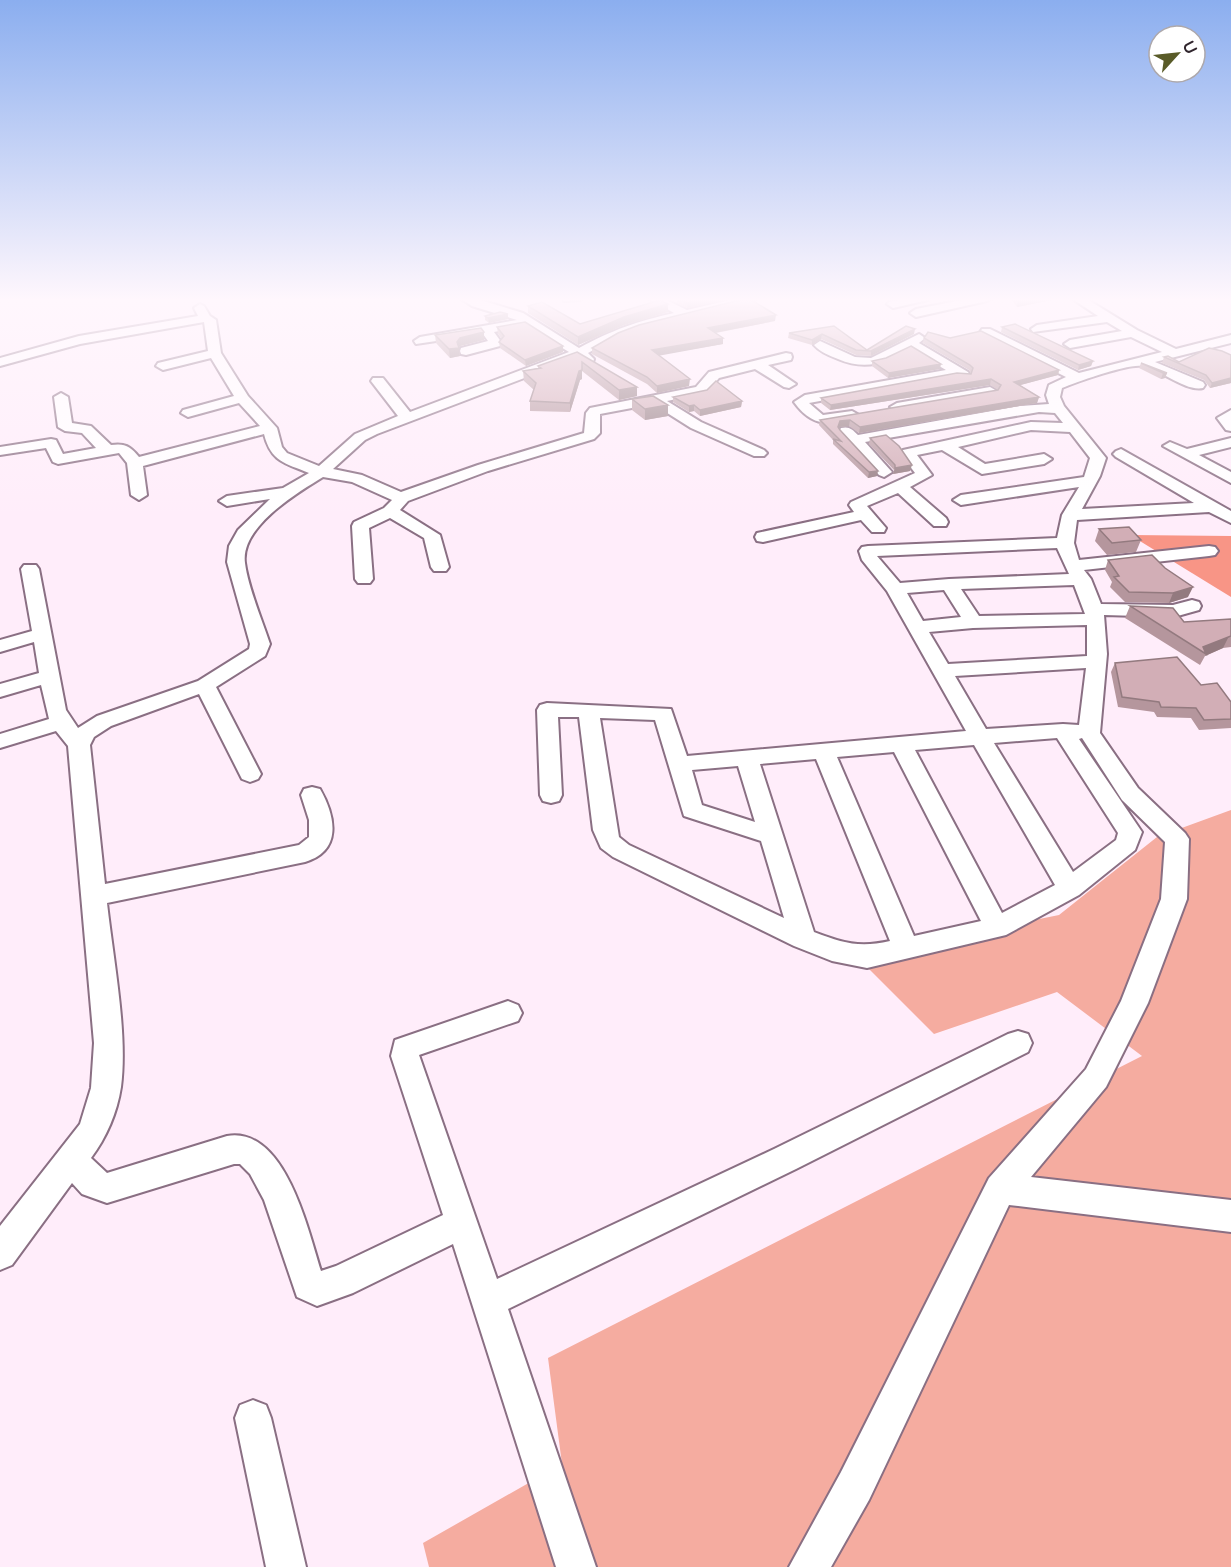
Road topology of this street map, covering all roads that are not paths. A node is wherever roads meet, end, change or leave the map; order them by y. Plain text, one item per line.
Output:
1 (225, 371) edge
2 (531, 371) edge
3 (733, 371) edge
4 (768, 371) edge
5 (1065, 371) edge
6 (1099, 371) edge
7 (1166, 371) edge
8 (958, 372) joint
9 (1077, 377) junction
10 (378, 381) dead end
11 (789, 384) dead end
12 (1198, 385) dead end
13 (650, 396) junction
14 (61, 397) dead end
15 (242, 398) junction
16 (1056, 404) junction
17 (188, 413) dead end
18 (1231, 414) edge
19 (407, 418) junction
20 (833, 418) junction
21 (1231, 427) edge
22 (270, 428) junction
23 (1074, 428) junction
24 (854, 440) junction
25 (1231, 442) edge
26 (945, 445) junction
27 (1170, 446) dead end
28 (107, 450) junction
29 (0, 451) edge
30 (759, 453) dead end
31 (1120, 454) dead end
32 (1186, 454) junction
33 (1044, 459) dead end
34 (135, 463) junction
35 (1212, 468) junction
36 (321, 472) junction
37 (884, 472) dead end
38 (1231, 478) edge
39 (1166, 480) junction
40 (1089, 481) junction
41 (899, 485) junction
42 (287, 492) junction
43 (140, 495) dead end
44 (961, 500) dead end
45 (227, 501) dead end
46 (395, 504) junction
47 (1213, 507) junction
48 (866, 514) junction
49 (1070, 515) junction
50 (1231, 518) edge
51 (940, 522) dead end
52 (878, 528) dead end
53 (762, 537) dead end
54 (1065, 543) junction
55 (1209, 551) dead end
56 (440, 567) dead end
57 (30, 568) dead end
58 (1078, 572) junction
59 (364, 579) dead end
60 (949, 584) junction
61 (895, 589) junction
62 (1192, 606) dead end
63 (1095, 614) junction
64 (973, 622) junction
65 (917, 627) junction
66 (42, 634) junction
67 (0, 646) edge
68 (1096, 661) junction
69 (941, 671) junction
70 (50, 676) junction
71 (205, 685) junction
72 (0, 691) edge
73 (590, 711) junction
74 (61, 722) junction
75 (1076, 732) junction
76 (980, 737) junction
77 (0, 741) edge
78 (901, 744) junction
79 (79, 745) junction
80 (824, 752) junction
81 (747, 758) junction
82 (679, 764) junction
83 (250, 774) dead end
84 (312, 795) dead end
85 (551, 795) dead end
86 (773, 836) junction
87 (1070, 888) junction
88 (93, 896) junction
89 (997, 928) junction
90 (803, 939) junction
91 (906, 948) junction
92 (508, 1013) dead end
93 (1018, 1043) dead end
94 (72, 1161) junction
95 (1000, 1189) junction
96 (1231, 1216) edge
97 (462, 1223) junction
98 (0, 1253) edge
99 (488, 1301) junction
100 (254, 1418) dead end
101 (286, 1567) edge
102 (576, 1567) edge
103 (809, 1567) edge

1 - 15 street
2 - 19 street
3 - 13 street
4 - 11 street
5 - 9 street
6 - 9 street
7 - 12 street
8 - 20 street
8 - 20 street
9 - 16 street
10 - 19 street
13 - 30 street
13 - 46 street
14 - 28 street
15 - 17 street
15 - 22 street
16 - 23 street
16 - 24 street
18 - 21 street
19 - 36 street
20 - 24 street
22 - 34 street
22 - 36 street
23 - 26 street
23 - 40 street
24 - 37 street
25 - 32 street
26 - 33 street
26 - 41 street
27 - 32 street
28 - 29 street
28 - 34 street
31 - 39 street
32 - 35 street
34 - 43 street
35 - 38 street
35 - 39 street
36 - 42 street
36 - 46 street
39 - 47 street
40 - 44 street
40 - 49 street
41 - 48 street
41 - 51 street
42 - 45 street
42 - 71 street
46 - 56 street
46 - 59 street
47 - 49 street
47 - 50 street
48 - 52 street
48 - 53 street
49 - 54 street
54 - 58 street
54 - 61 street
55 - 58 street
57 - 66 street
58 - 60 street
58 - 63 street
60 - 61 street
60 - 64 street
61 - 65 street
62 - 63 street
63 - 64 street
63 - 68 street
64 - 65 street
65 - 69 street
66 - 67 street
66 - 70 street
68 - 69 street
68 - 75 street
69 - 76 street
70 - 72 street
70 - 74 street
71 - 79 street
71 - 83 street
73 - 82 street
73 - 85 street
73 - 90 street
74 - 77 street
74 - 79 street
75 - 76 street
75 - 87 street
75 - 95 street
76 - 78 street
76 - 87 street
78 - 80 street
78 - 89 street
79 - 88 street
80 - 81 street
80 - 91 street
81 - 82 street
81 - 86 street
82 - 86 street
84 - 88 street
86 - 90 street
87 - 89 street
88 - 94 street
89 - 91 street
90 - 91 street
92 - 97 street
93 - 99 street
94 - 97 street
94 - 98 street
95 - 96 street
95 - 103 street
97 - 99 street
99 - 102 street
100 - 101 street

